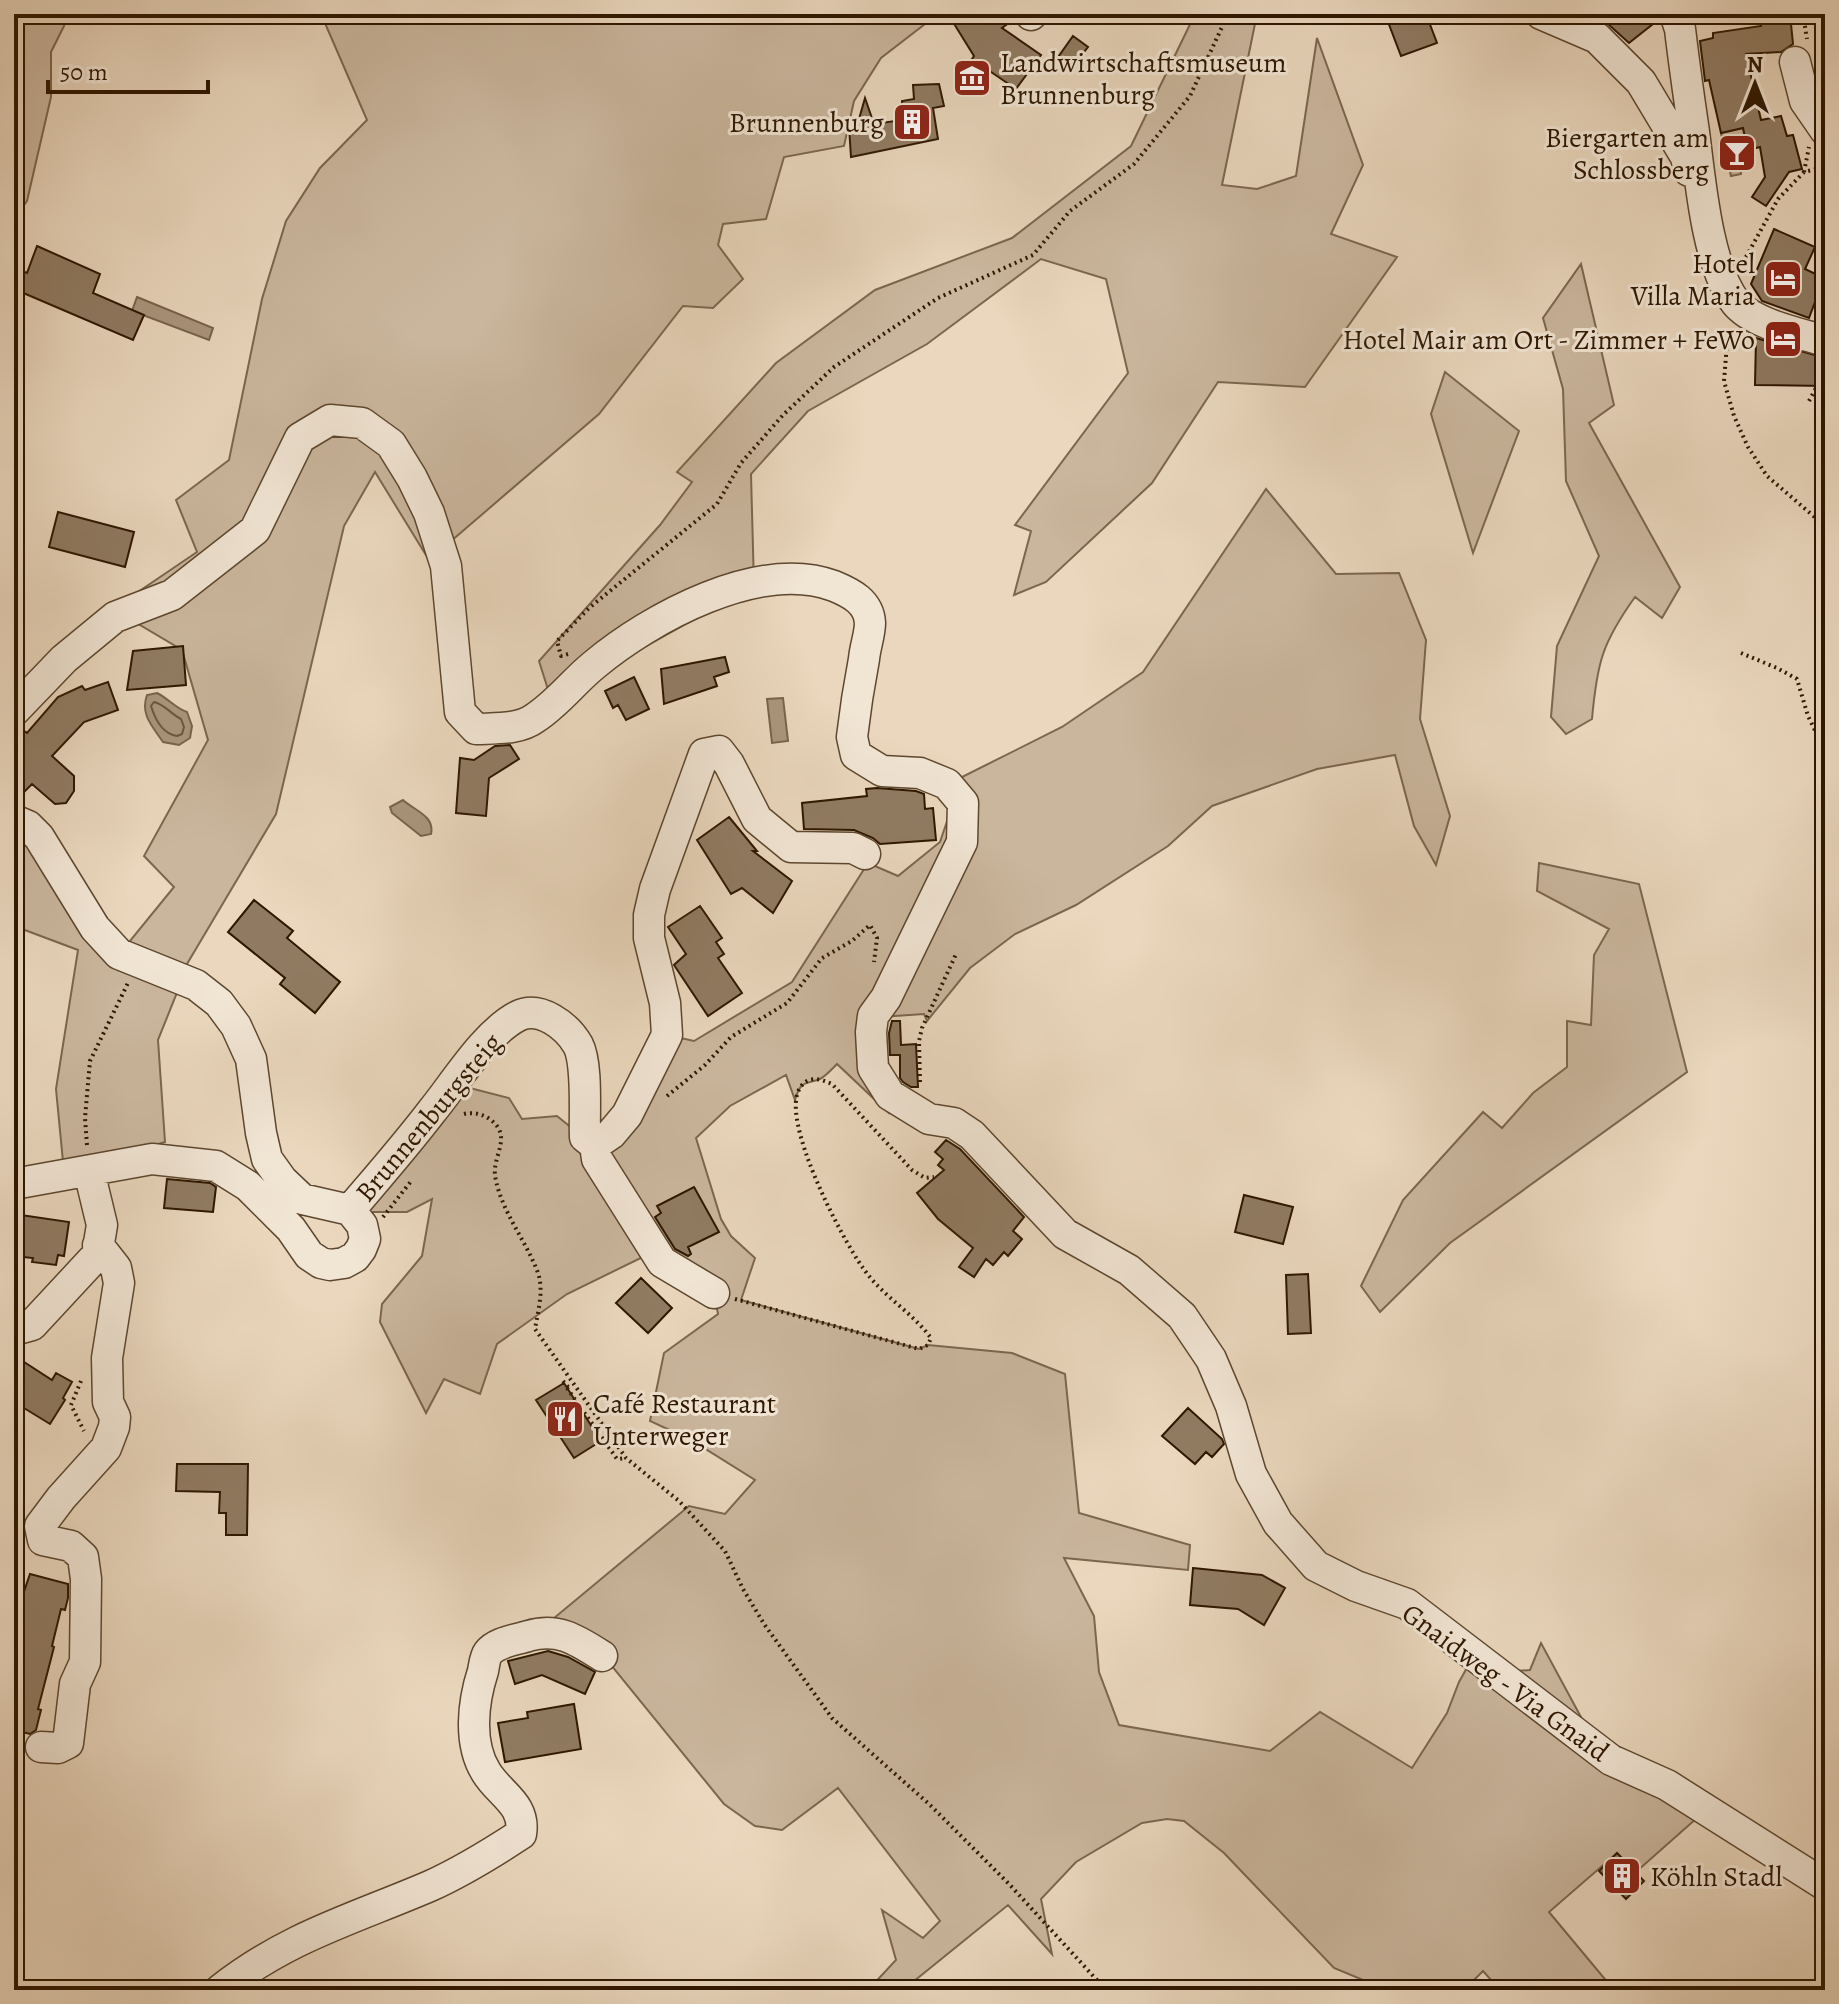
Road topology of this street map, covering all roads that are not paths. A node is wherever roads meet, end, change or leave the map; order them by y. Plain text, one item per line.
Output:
1 (1541, 14) edge
2 (1675, 14) edge
3 (1795, 62) dead end
4 (1820, 113) edge
5 (1708, 229) junction
6 (1823, 340) edge
7 (14, 711) edge
8 (14, 820) edge
9 (865, 854) dead end
10 (596, 1152) junction
11 (89, 1171) junction
12 (14, 1184) edge
13 (356, 1217) junction
14 (98, 1245) junction
15 (714, 1293) road end
16 (14, 1330) edge
17 (602, 1656) dead end
18 (41, 1747) dead end
19 (1825, 1885) edge
20 (220, 1990) edge

1 - 5 street
2 - 5 street
3 - 4 street
5 - 6 street
7 - 19 street, Gnaidweg - Via Gnaid
8 - 13 street
9 - 10 street
10 - 13 street, Brunnenburgsteig
10 - 15 street, Brunnenburgsteig
11 - 12 street
11 - 13 street
11 - 14 street
14 - 16 street
14 - 18 street
17 - 20 street

